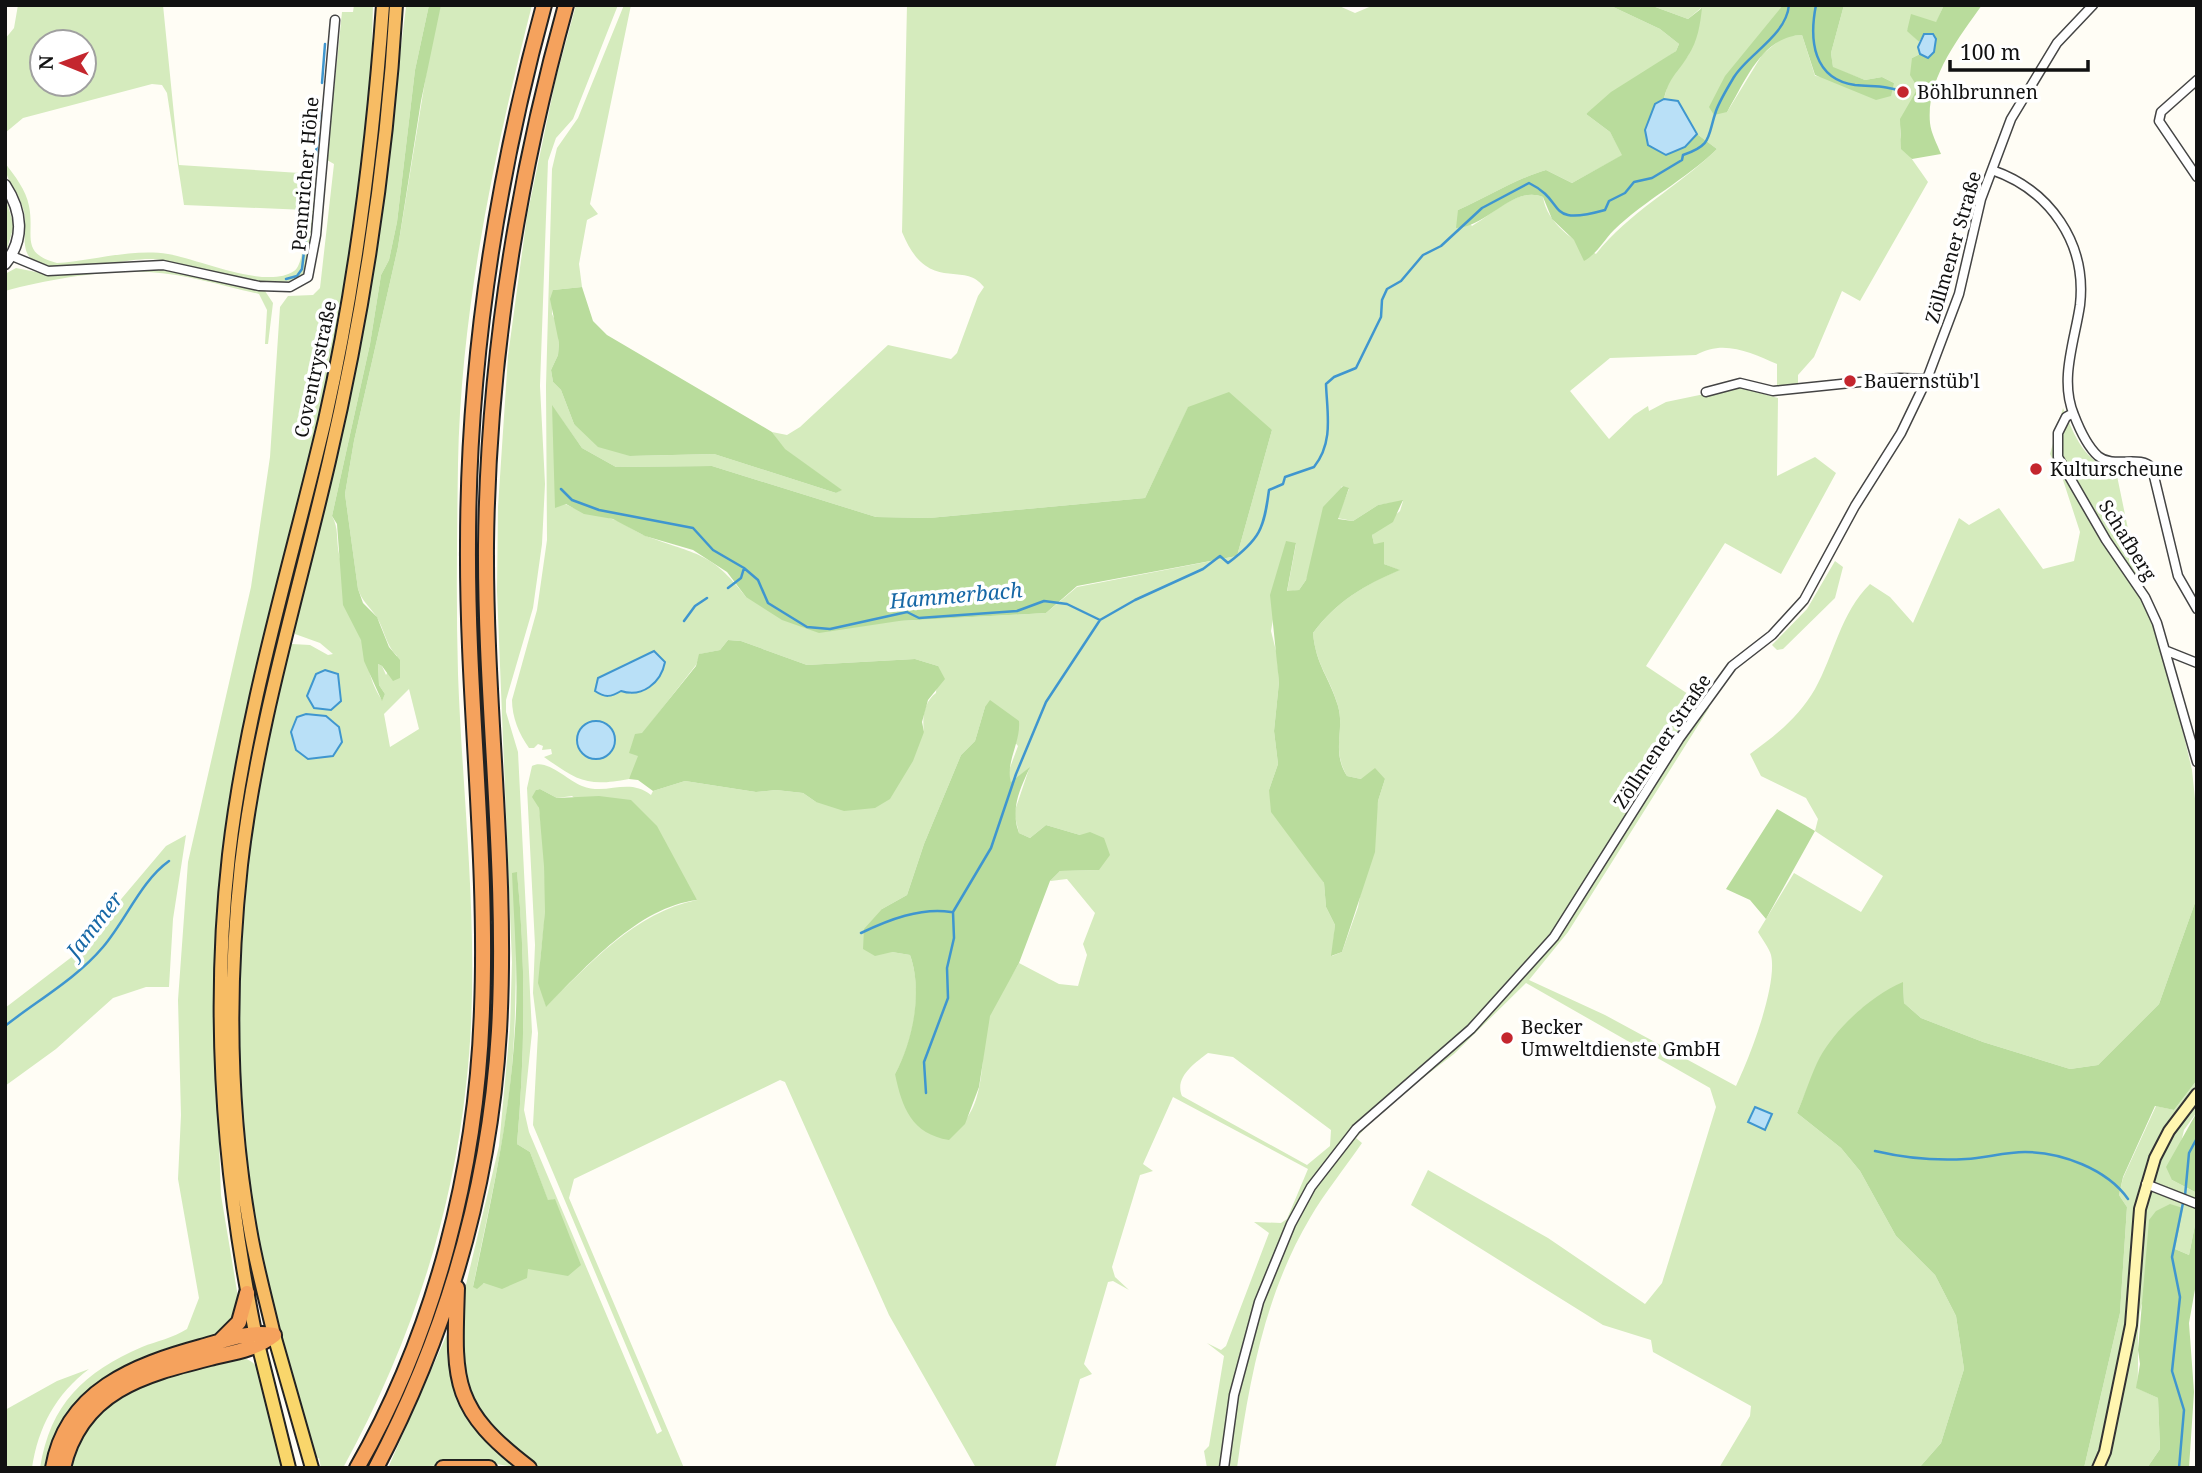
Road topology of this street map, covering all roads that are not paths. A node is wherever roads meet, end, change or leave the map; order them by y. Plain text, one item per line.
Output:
1 (383, 5) edge
2 (396, 5) edge
3 (544, 5) edge
4 (566, 5) edge
5 (2093, 5) edge
6 (335, 20) dead end
7 (2197, 80) edge
8 (1992, 170) junction
9 (2197, 177) edge
10 (5, 185) edge
11 (8, 260) edge
12 (1927, 379) junction
13 (1706, 392) dead end
14 (2073, 413) junction
15 (2197, 609) edge
16 (2167, 651) junction
17 (2197, 663) edge
18 (2197, 762) edge
19 (2197, 1094) edge
20 (2146, 1184) junction
21 (2195, 1203) edge
22 (457, 1273) junction
23 (247, 1293) junction
24 (274, 1335) junction
25 (257, 1339) junction
26 (219, 1342) junction
27 (53, 1468) edge
28 (63, 1468) edge
29 (289, 1468) edge
30 (312, 1468) edge
31 (357, 1468) edge
32 (376, 1468) edge
33 (443, 1468) edge
34 (489, 1468) edge
35 (529, 1468) edge
36 (1224, 1468) edge
37 (2098, 1468) edge

1 - 23 highway, Coventrystraße
2 - 24 highway
3 - 31 highway
4 - 22 highway
5 - 8 street, Zöllmener Straße
6 - 11 street, Pennricher Höhe
7 - 9 street
8 - 12 street, Zöllmener Straße
8 - 14 street
10 - 11 street
12 - 13 street
12 - 36 street, Zöllmener Straße
14 - 15 street
14 - 16 street, Schafberg
16 - 17 street
16 - 18 street, Schafberg
19 - 20 main road
20 - 21 street
20 - 37 main road
22 - 32 highway
22 - 35 highway
23 - 25 highway, Coventrystraße
23 - 26 highway
24 - 25 highway
24 - 30 main road
25 - 26 highway
25 - 28 highway
25 - 29 main road
26 - 27 highway
33 - 34 highway

